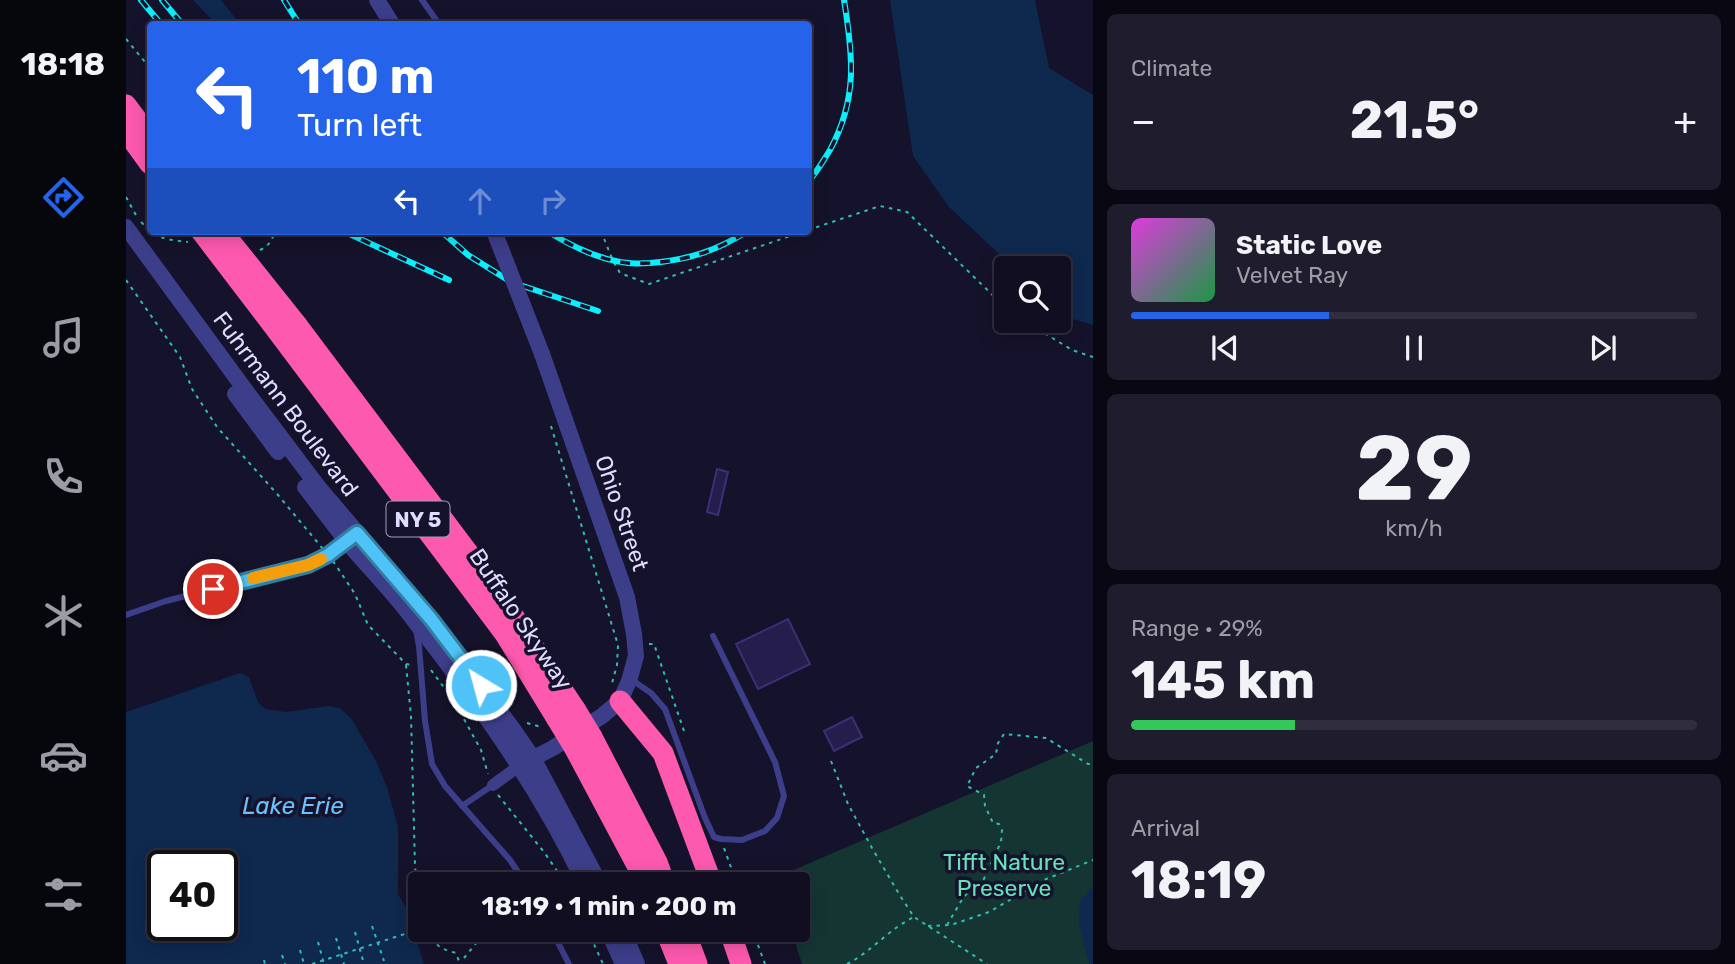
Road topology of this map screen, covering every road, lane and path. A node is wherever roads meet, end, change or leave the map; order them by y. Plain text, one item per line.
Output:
1 (377, 0) edge
2 (422, 0) edge
3 (390, 21) edge
4 (437, 21) edge
5 (126, 39) edge
6 (147, 64) edge
7 (126, 105) edge
8 (126, 131) edge
9 (147, 133) edge
10 (147, 160) edge
11 (126, 227) edge
12 (812, 228) edge
13 (204, 235) edge
14 (225, 235) edge
15 (496, 235) edge
16 (602, 235) edge
17 (792, 235) edge
18 (126, 241) edge
19 (126, 280) edge
20 (994, 296) edge
21 (1044, 333) edge
22 (1093, 357) edge
23 (551, 426) dead end
24 (352, 537) junction
25 (319, 545) dead end
26 (334, 562) dead end
27 (126, 615) edge
28 (410, 615) junction
29 (713, 636) dead end
30 (406, 664) junction
31 (415, 665) dead end
32 (426, 666) dead end
33 (630, 679) junction
34 (615, 693) junction
35 (561, 719) junction
36 (523, 722) dead end
37 (583, 742) junction
38 (831, 761) dead end
39 (526, 762) junction
40 (1093, 764) edge
41 (493, 785) junction
42 (461, 806) junction
43 (723, 845) dead end
44 (1093, 860) edge
45 (416, 872) edge
46 (518, 872) edge
47 (558, 872) edge
48 (579, 872) edge
49 (593, 872) edge
50 (642, 872) edge
51 (661, 872) edge
52 (708, 872) edge
53 (733, 872) edge
54 (914, 917) junction
55 (947, 925) junction
56 (372, 926) dead end
57 (927, 926) junction
58 (355, 932) dead end
59 (408, 933) edge
60 (336, 937) dead end
61 (318, 942) dead end
62 (434, 942) edge
63 (478, 942) edge
64 (558, 942) edge
65 (593, 942) edge
66 (613, 942) edge
67 (627, 942) edge
68 (670, 942) edge
69 (689, 942) edge
70 (733, 942) edge
71 (757, 942) edge
72 (300, 950) dead end
73 (282, 955) dead end
74 (465, 958) dead end
75 (264, 960) dead end
76 (384, 961) dead end
77 (265, 964) edge
78 (285, 964) edge
79 (304, 964) edge
80 (312, 964) edge
81 (324, 964) edge
82 (344, 964) edge
83 (364, 964) edge
84 (460, 964) edge
85 (569, 964) edge
86 (603, 964) edge
87 (624, 964) edge
88 (636, 964) edge
89 (678, 964) edge
90 (697, 964) edge
91 (741, 964) edge
92 (765, 964) edge
93 (847, 964) edge
94 (987, 964) edge

1 - 3 street
2 - 4 lane
5 - 6 path
7 - 9 highway
8 - 10 highway
11 - 24 street, Fuhrmann Boulevard
12 - 20 path
13 - 35 highway, Buffalo Skyway / NY 5, bridge
14 - 35 highway, Buffalo Skyway / NY 5, bridge
15 - 33 street, Ohio Street, bridge
16 - 17 path
18 - 24 street, Fuhrmann Boulevard
19 - 25 path
21 - 22 path
23 - 34 path
24 - 27 lane
24 - 28 street, Fuhrmann Boulevard
24 - 39 street, Fuhrmann Boulevard
26 - 30 path
28 - 39 street, Fuhrmann Boulevard
28 - 42 lane
29 - 33 lane
30 - 31 path
30 - 45 path
32 - 41 path
33 - 34 street, Ohio Street
34 - 39 street, Ohio Street
34 - 52 highway
35 - 36 path
35 - 37 highway, Buffalo Skyway / NY 5, bridge
37 - 50 highway, Buffalo Skyway / NY 5
37 - 51 highway, Buffalo Skyway / NY 5
38 - 54 path
39 - 41 street
39 - 48 street, Fuhrmann Boulevard
39 - 49 street, Fuhrmann Boulevard
40 - 55 path
41 - 42 lane
41 - 47 path
42 - 46 lane
43 - 53 path
44 - 55 path
54 - 57 path
54 - 93 path
55 - 57 path
56 - 76 path
57 - 94 path
58 - 83 path
59 - 80 path
60 - 82 path
61 - 81 path
62 - 84 path
63 - 74 path
64 - 85 lane
65 - 86 path
66 - 87 street
67 - 88 street
68 - 89 highway
69 - 90 highway
70 - 91 highway
71 - 92 path
72 - 79 path
73 - 78 path
75 - 77 path

